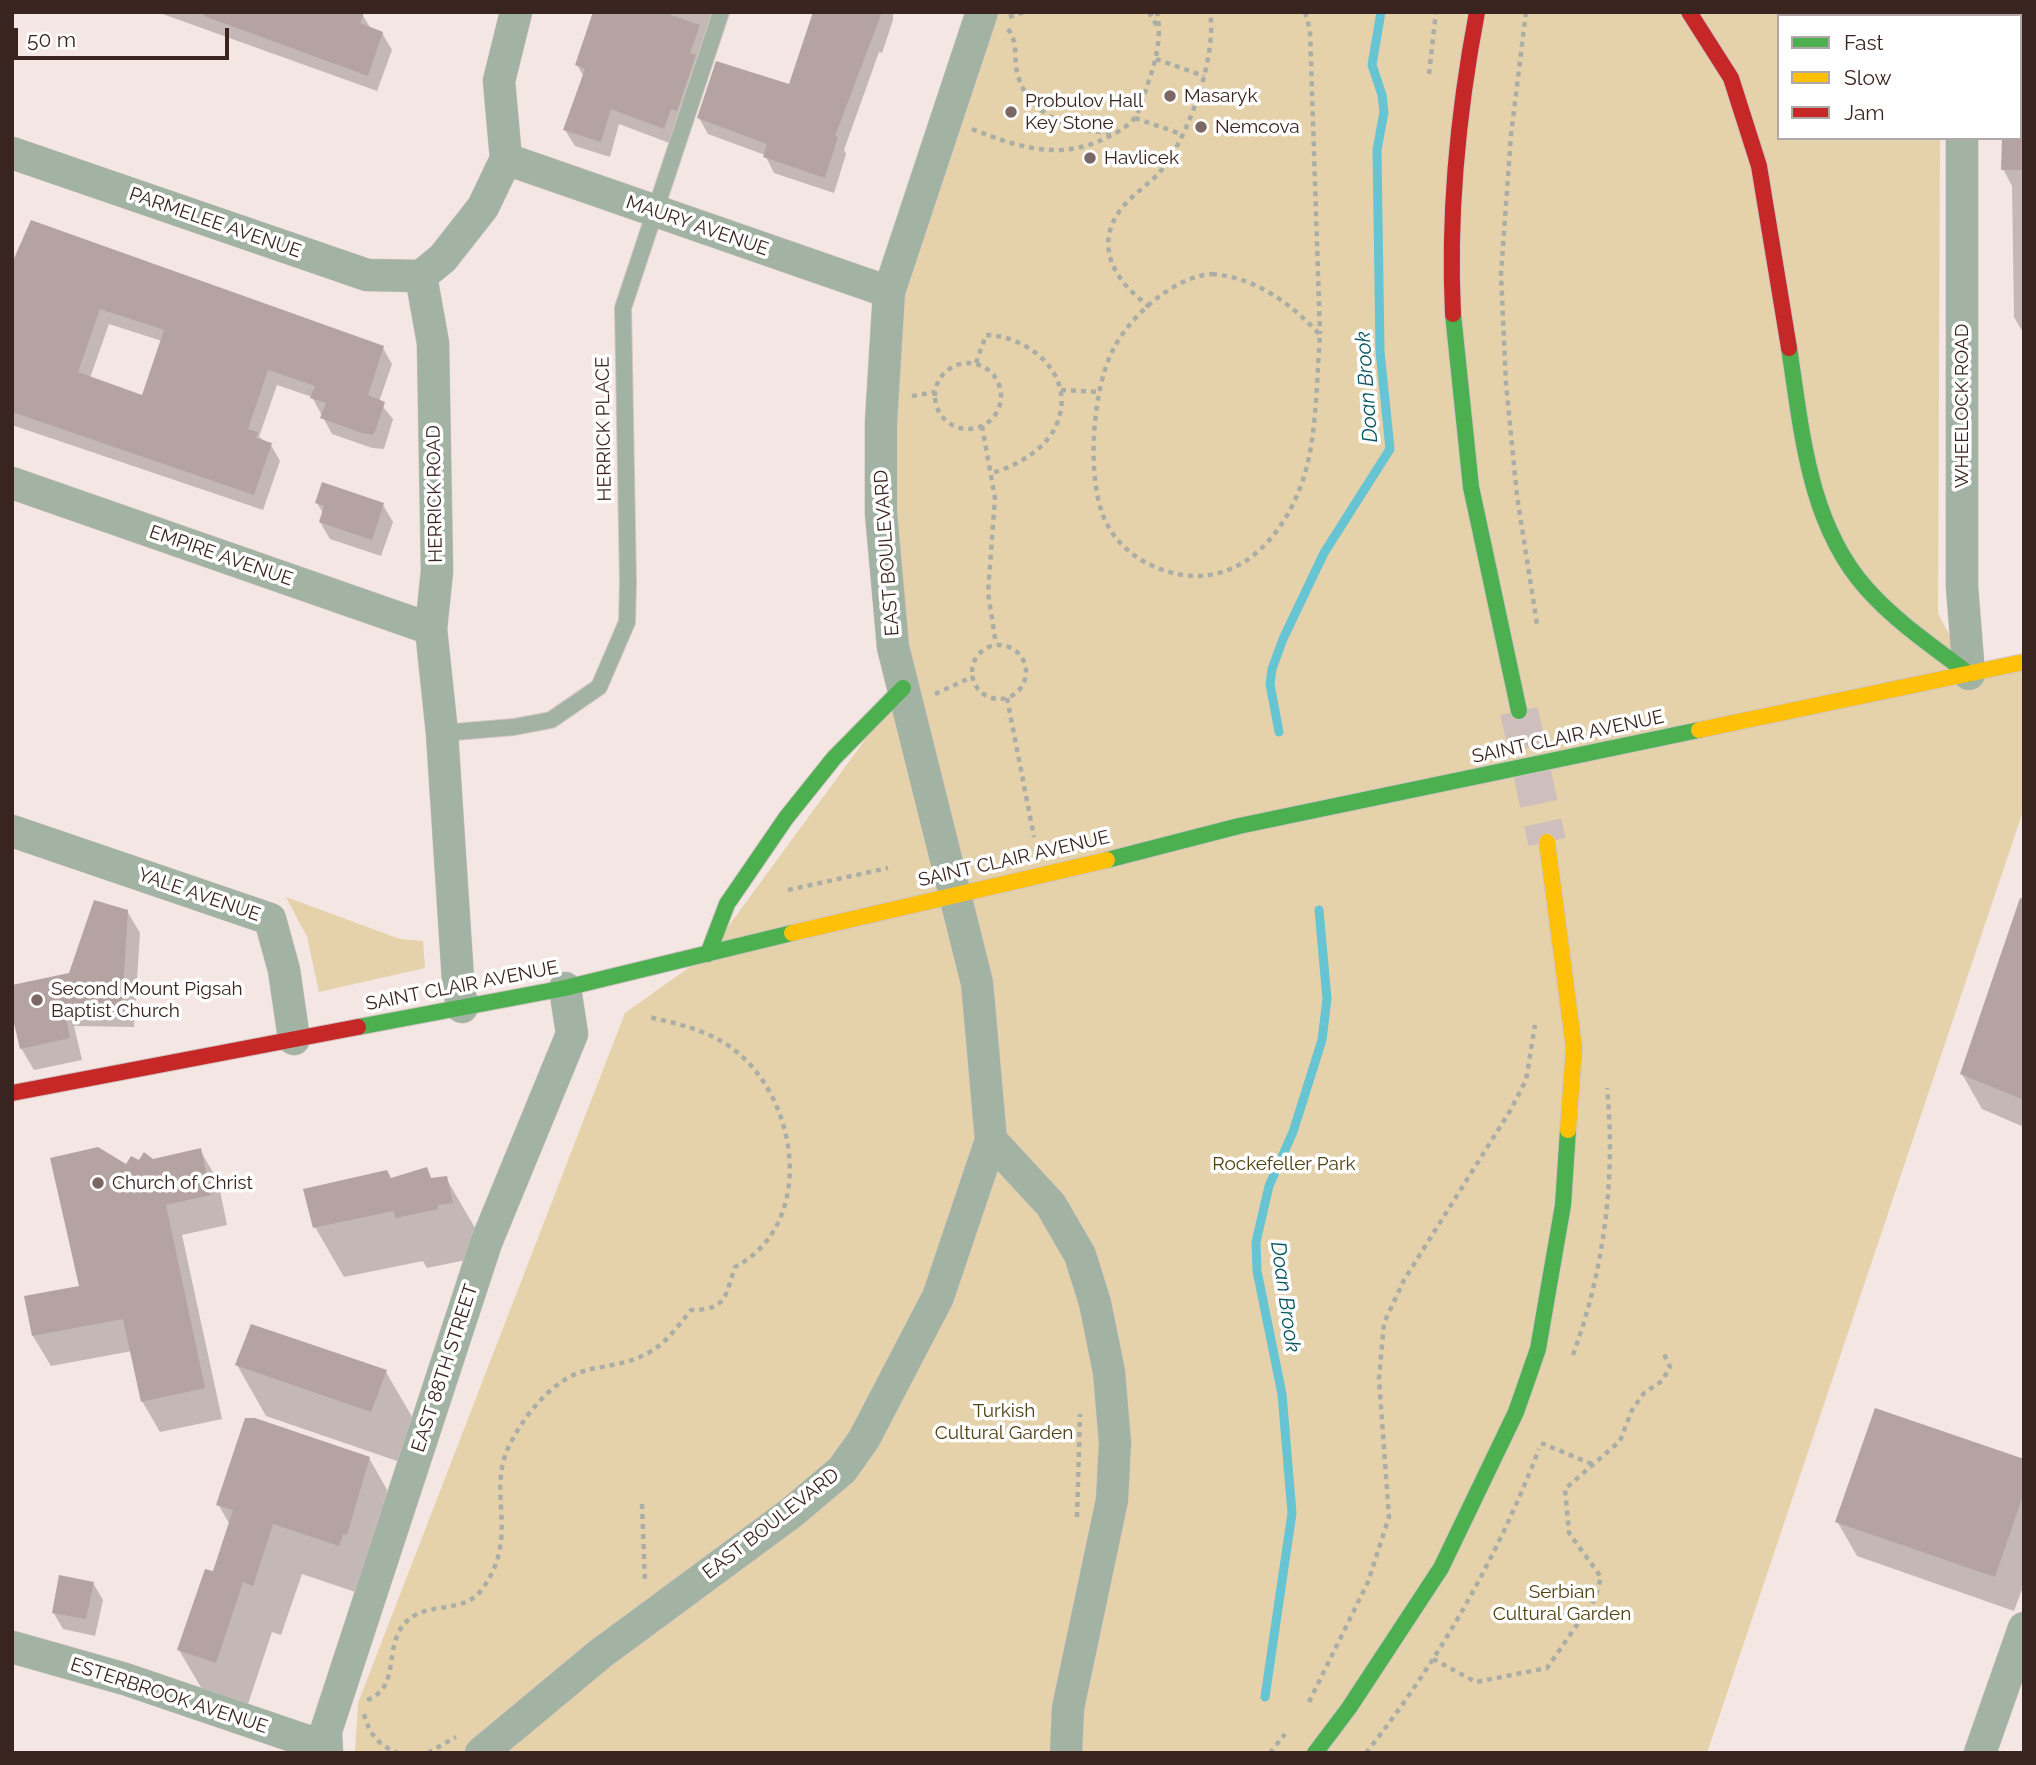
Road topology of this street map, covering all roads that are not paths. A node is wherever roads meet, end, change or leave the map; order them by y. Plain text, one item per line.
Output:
1 (516, 12) edge
2 (721, 12) edge
3 (1477, 12) edge
4 (1689, 12) edge
5 (999, 18) edge
6 (1962, 140) edge
7 (12, 153) edge
8 (506, 159) junction
9 (655, 212) junction
10 (421, 276) junction
11 (889, 292) junction
12 (12, 483) edge
13 (431, 629) junction
14 (2024, 662) edge
15 (1969, 674) junction
16 (915, 693) junction
17 (1519, 710) tunnel mouth
18 (442, 733) junction
19 (12, 831) edge
20 (1547, 842) tunnel mouth
21 (955, 896) junction
22 (708, 954) junction
23 (565, 988) junction
24 (462, 1007) junction
25 (294, 1039) junction
26 (12, 1093) edge
27 (991, 1140) junction
28 (2024, 1628) edge
29 (12, 1647) edge
30 (326, 1750) edge
31 (481, 1753) edge
32 (1066, 1753) edge
33 (1315, 1753) edge
34 (1980, 1753) edge

1 - 8 street
2 - 9 lane, HERRICK PLACE
3 - 17 main road
4 - 15 main road
5 - 11 street, EAST BOULEVARD
6 - 15 street, WHEELOCK ROAD
7 - 10 street, PARMELEE AVENUE
8 - 9 street, MAURY AVENUE
8 - 10 street
9 - 11 street, MAURY AVENUE
9 - 18 lane, HERRICK PLACE
10 - 13 street, HERRICK ROAD
11 - 16 street, EAST BOULEVARD
12 - 13 street, EMPIRE AVENUE
13 - 18 street, HERRICK ROAD
14 - 15 main road, SAINT CLAIR AVENUE
15 - 21 main road, SAINT CLAIR AVENUE
16 - 21 street, EAST BOULEVARD
16 - 22 main road
18 - 24 street, HERRICK ROAD
19 - 25 street, YALE AVENUE
20 - 33 main road
21 - 22 main road, SAINT CLAIR AVENUE
21 - 27 street, EAST BOULEVARD
22 - 23 main road, SAINT CLAIR AVENUE
23 - 24 main road, SAINT CLAIR AVENUE
23 - 30 street, EAST 88TH STREET
24 - 25 main road, SAINT CLAIR AVENUE
25 - 26 main road, SAINT CLAIR AVENUE
27 - 31 street, EAST BOULEVARD
27 - 32 street
28 - 34 street
29 - 30 street, ESTERBROOK AVENUE

